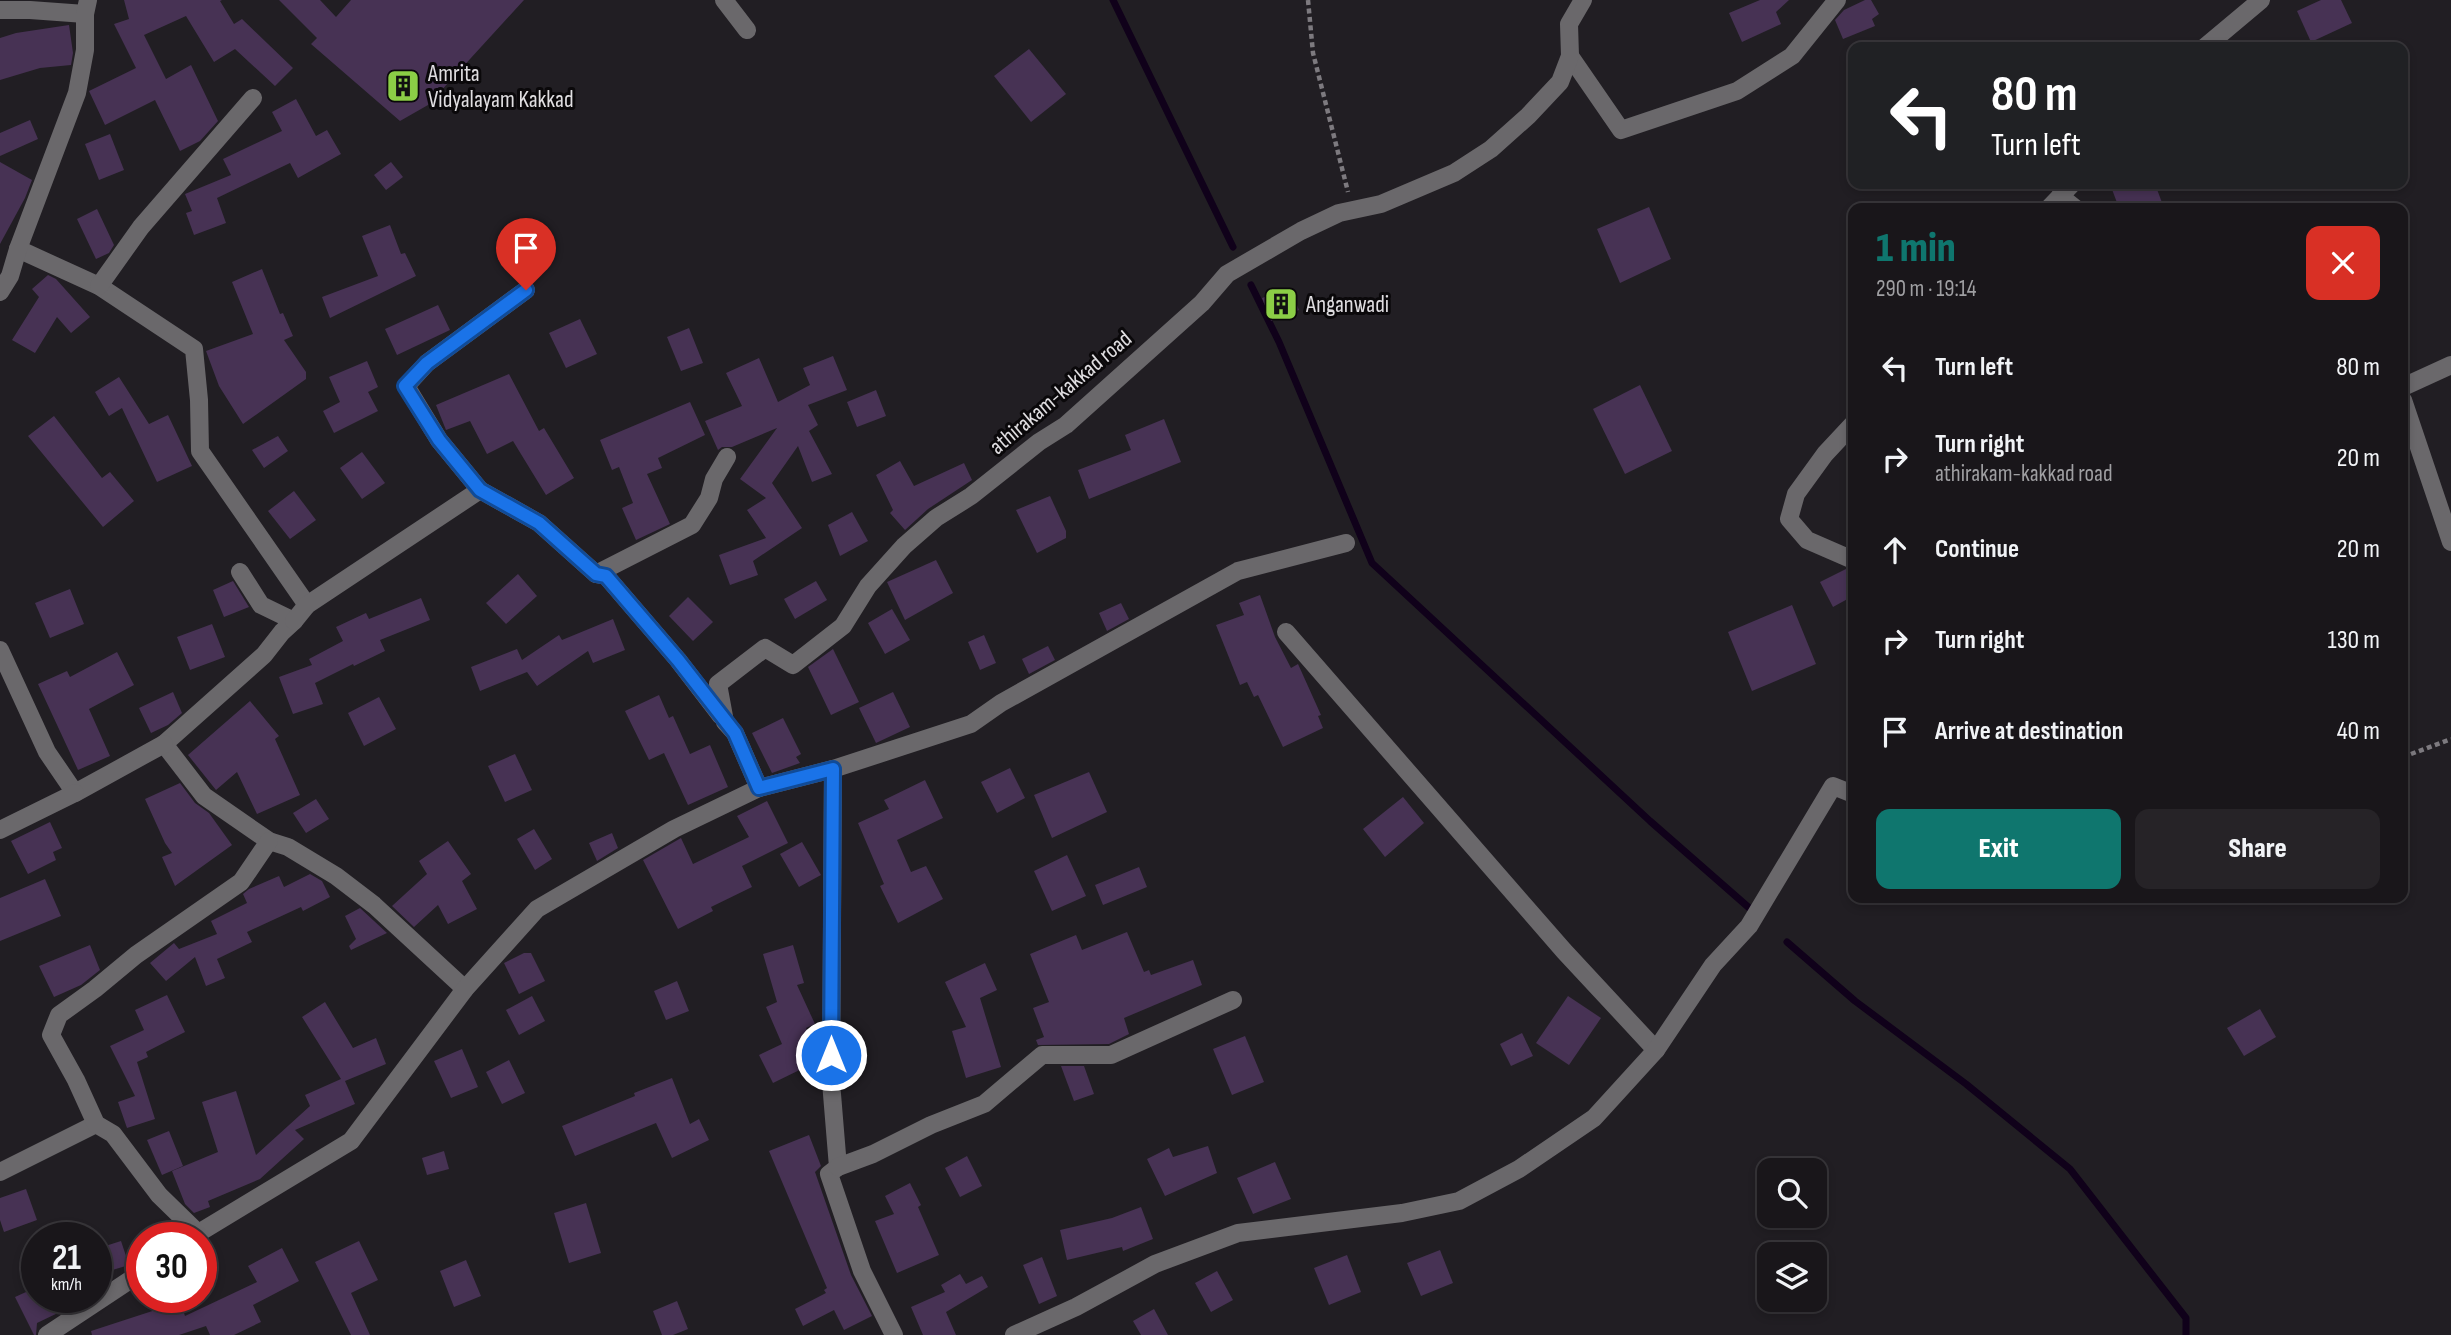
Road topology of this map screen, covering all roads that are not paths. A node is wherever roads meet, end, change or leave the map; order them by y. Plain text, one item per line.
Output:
1 (724, 0) edge
2 (1584, 0) edge
3 (1837, 0) edge
4 (2261, 0) edge
5 (87, 7) edge
6 (0, 10) edge
7 (747, 30) dead end
8 (2211, 42) edge
9 (1570, 56) junction
10 (253, 97) dead end
11 (18, 249) junction
12 (99, 286) junction
13 (526, 290) dead end
14 (0, 292) edge
15 (2451, 365) edge
16 (2408, 385) edge
17 (2408, 415) edge
18 (1848, 429) edge
19 (727, 457) dead end
20 (480, 490) junction
21 (2451, 542) edge
22 (1346, 543) dead end
23 (1848, 559) edge
24 (240, 572) dead end
25 (596, 574) junction
26 (307, 605) junction
27 (294, 621) junction
28 (1286, 632) dead end
29 (0, 649) edge
30 (725, 722) junction
31 (164, 744) junction
32 (833, 769) junction
33 (759, 788) junction
34 (1848, 791) edge
35 (75, 793) junction
36 (0, 830) edge
37 (270, 841) junction
38 (465, 989) junction
39 (1233, 1000) dead end
40 (1656, 1050) junction
41 (96, 1124) junction
42 (838, 1167) junction
43 (0, 1172) edge
44 (183, 1222) edge
45 (217, 1222) edge
46 (126, 1283) edge
47 (47, 1335) edge
48 (894, 1335) edge
49 (1014, 1335) edge

1 - 7 street
2 - 9 street, athirakam-kakkad road
3 - 9 street
4 - 8 street
5 - 6 street
5 - 11 street
9 - 30 street, athirakam-kakkad road
10 - 12 street
11 - 12 street
11 - 14 street
12 - 26 street
13 - 20 street
15 - 16 street
17 - 21 street
18 - 23 street
19 - 25 street
20 - 25 street
20 - 26 street
22 - 32 street
24 - 27 street
25 - 30 street
26 - 27 street
27 - 31 street
28 - 40 street
29 - 35 street
30 - 33 street, athirakam-kakkad road
31 - 35 street
31 - 37 street
32 - 33 street
32 - 42 street
33 - 38 street
34 - 40 street
35 - 36 street
37 - 38 street
37 - 41 street
38 - 45 street
39 - 42 street
40 - 49 street
41 - 43 street
41 - 44 street
42 - 48 street
46 - 47 street

